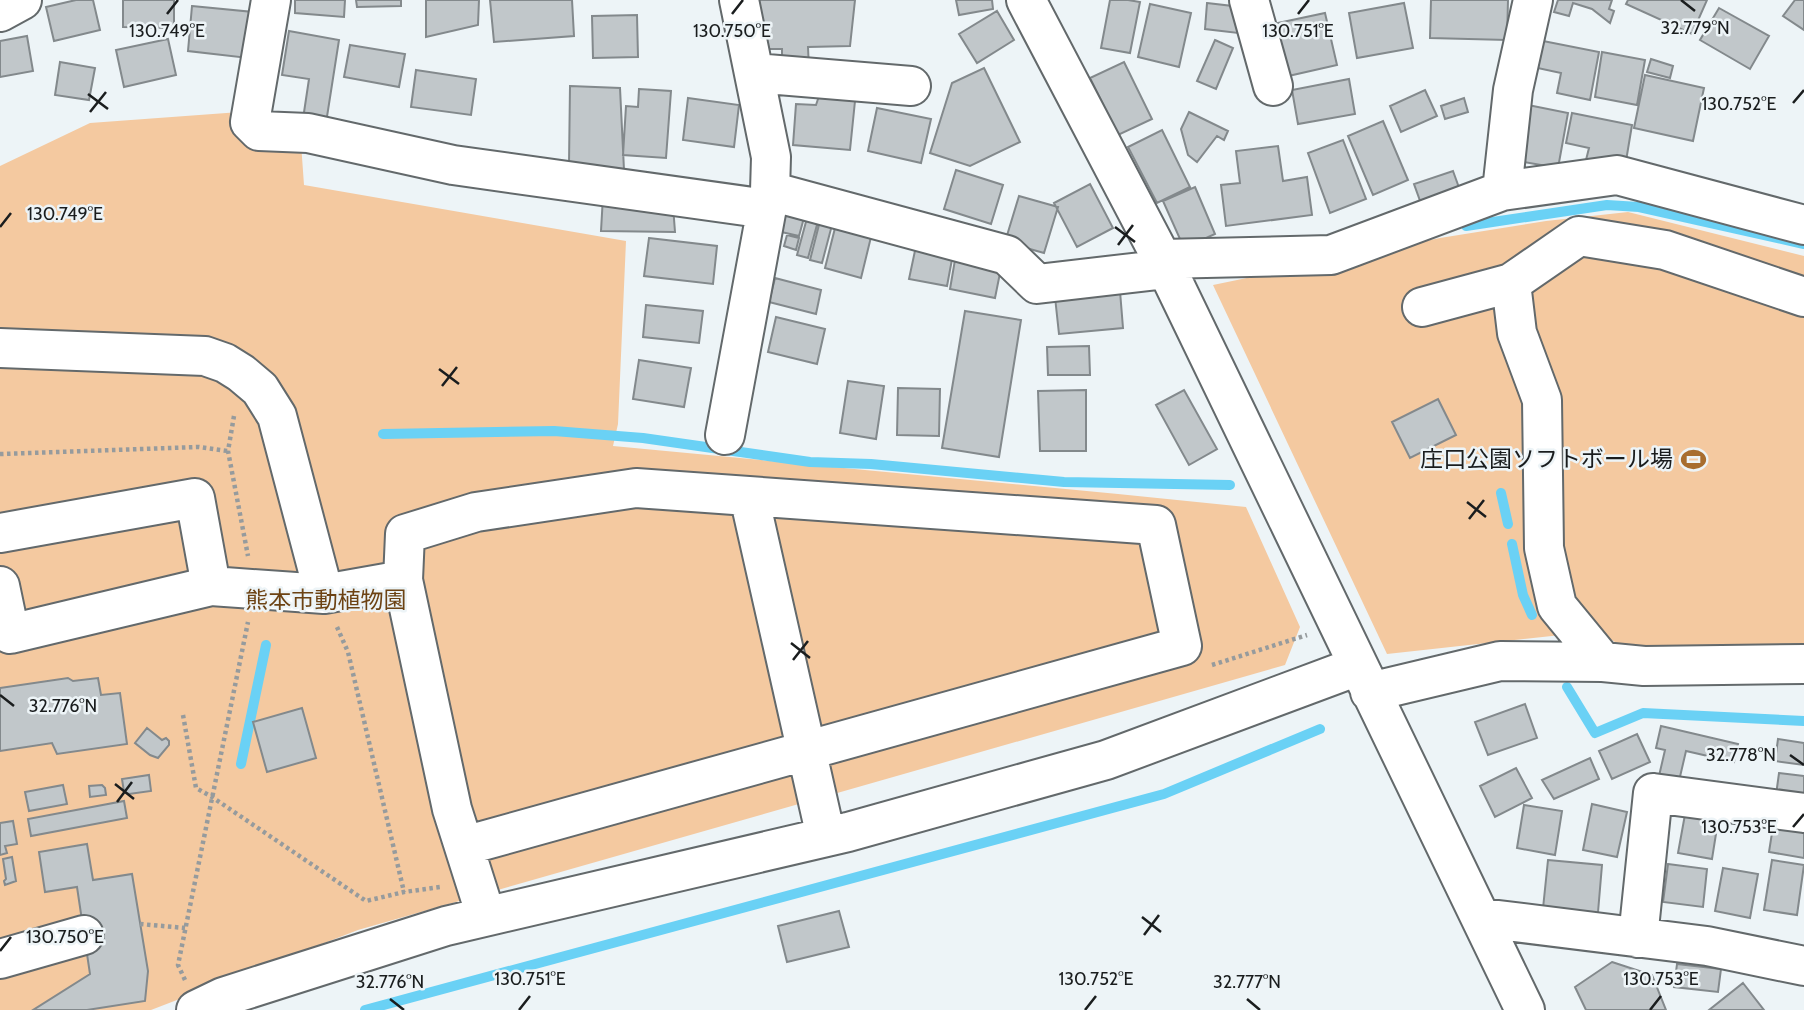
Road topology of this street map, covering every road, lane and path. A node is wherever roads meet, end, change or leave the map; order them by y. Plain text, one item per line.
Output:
1 (22, 0) edge
2 (271, 0) edge
3 (739, 0) edge
4 (1026, 0) edge
5 (1249, 0) edge
6 (1533, 0) edge
7 (0, 12) edge
8 (754, 73) junction
9 (911, 86) dead end
10 (1273, 86) dead end
11 (1502, 191) junction
12 (768, 200) junction
13 (1804, 225) edge
14 (1165, 264) junction
15 (1511, 283) junction
16 (1804, 297) edge
17 (1423, 307) dead end
18 (0, 348) edge
19 (241, 373) junction
20 (725, 436) dead end
21 (228, 451) junction
22 (0, 454) edge
23 (749, 496) junction
24 (0, 533) edge
25 (403, 580) junction
26 (0, 586) edge
27 (211, 586) junction
28 (255, 589) junction
29 (324, 594) junction
30 (1603, 662) junction
31 (1804, 664) edge
32 (1364, 679) junction
33 (806, 751) junction
34 (1804, 813) edge
35 (826, 837) junction
36 (464, 846) junction
37 (404, 892) dead end
38 (486, 916) junction
39 (1482, 918) junction
40 (140, 923) dead end
41 (185, 928) junction
42 (84, 934) dead end
43 (1638, 938) junction
44 (0, 959) edge
45 (1804, 966) edge
46 (197, 1009) edge
47 (1525, 1010) edge

1 - 7 street
2 - 12 street
3 - 8 street
4 - 14 street
5 - 10 street
6 - 11 street
8 - 9 street
8 - 12 street
11 - 13 street
11 - 14 street
12 - 14 street
12 - 20 street
14 - 32 street
15 - 16 street
15 - 17 street
15 - 30 street
18 - 19 street
19 - 21 path
19 - 29 street
21 - 22 path
21 - 28 path
23 - 25 street
23 - 33 street
23 - 33 street
24 - 27 street
25 - 29 street
25 - 36 street
26 - 27 street
27 - 28 street
28 - 29 street
28 - 41 path
29 - 37 path
30 - 31 street
30 - 32 street
32 - 35 street
32 - 39 street
33 - 35 street
33 - 36 street
34 - 43 street
35 - 38 street
36 - 38 street
38 - 46 street
39 - 43 street
39 - 47 street
40 - 41 path
41 - 46 path
42 - 44 street
43 - 45 street

